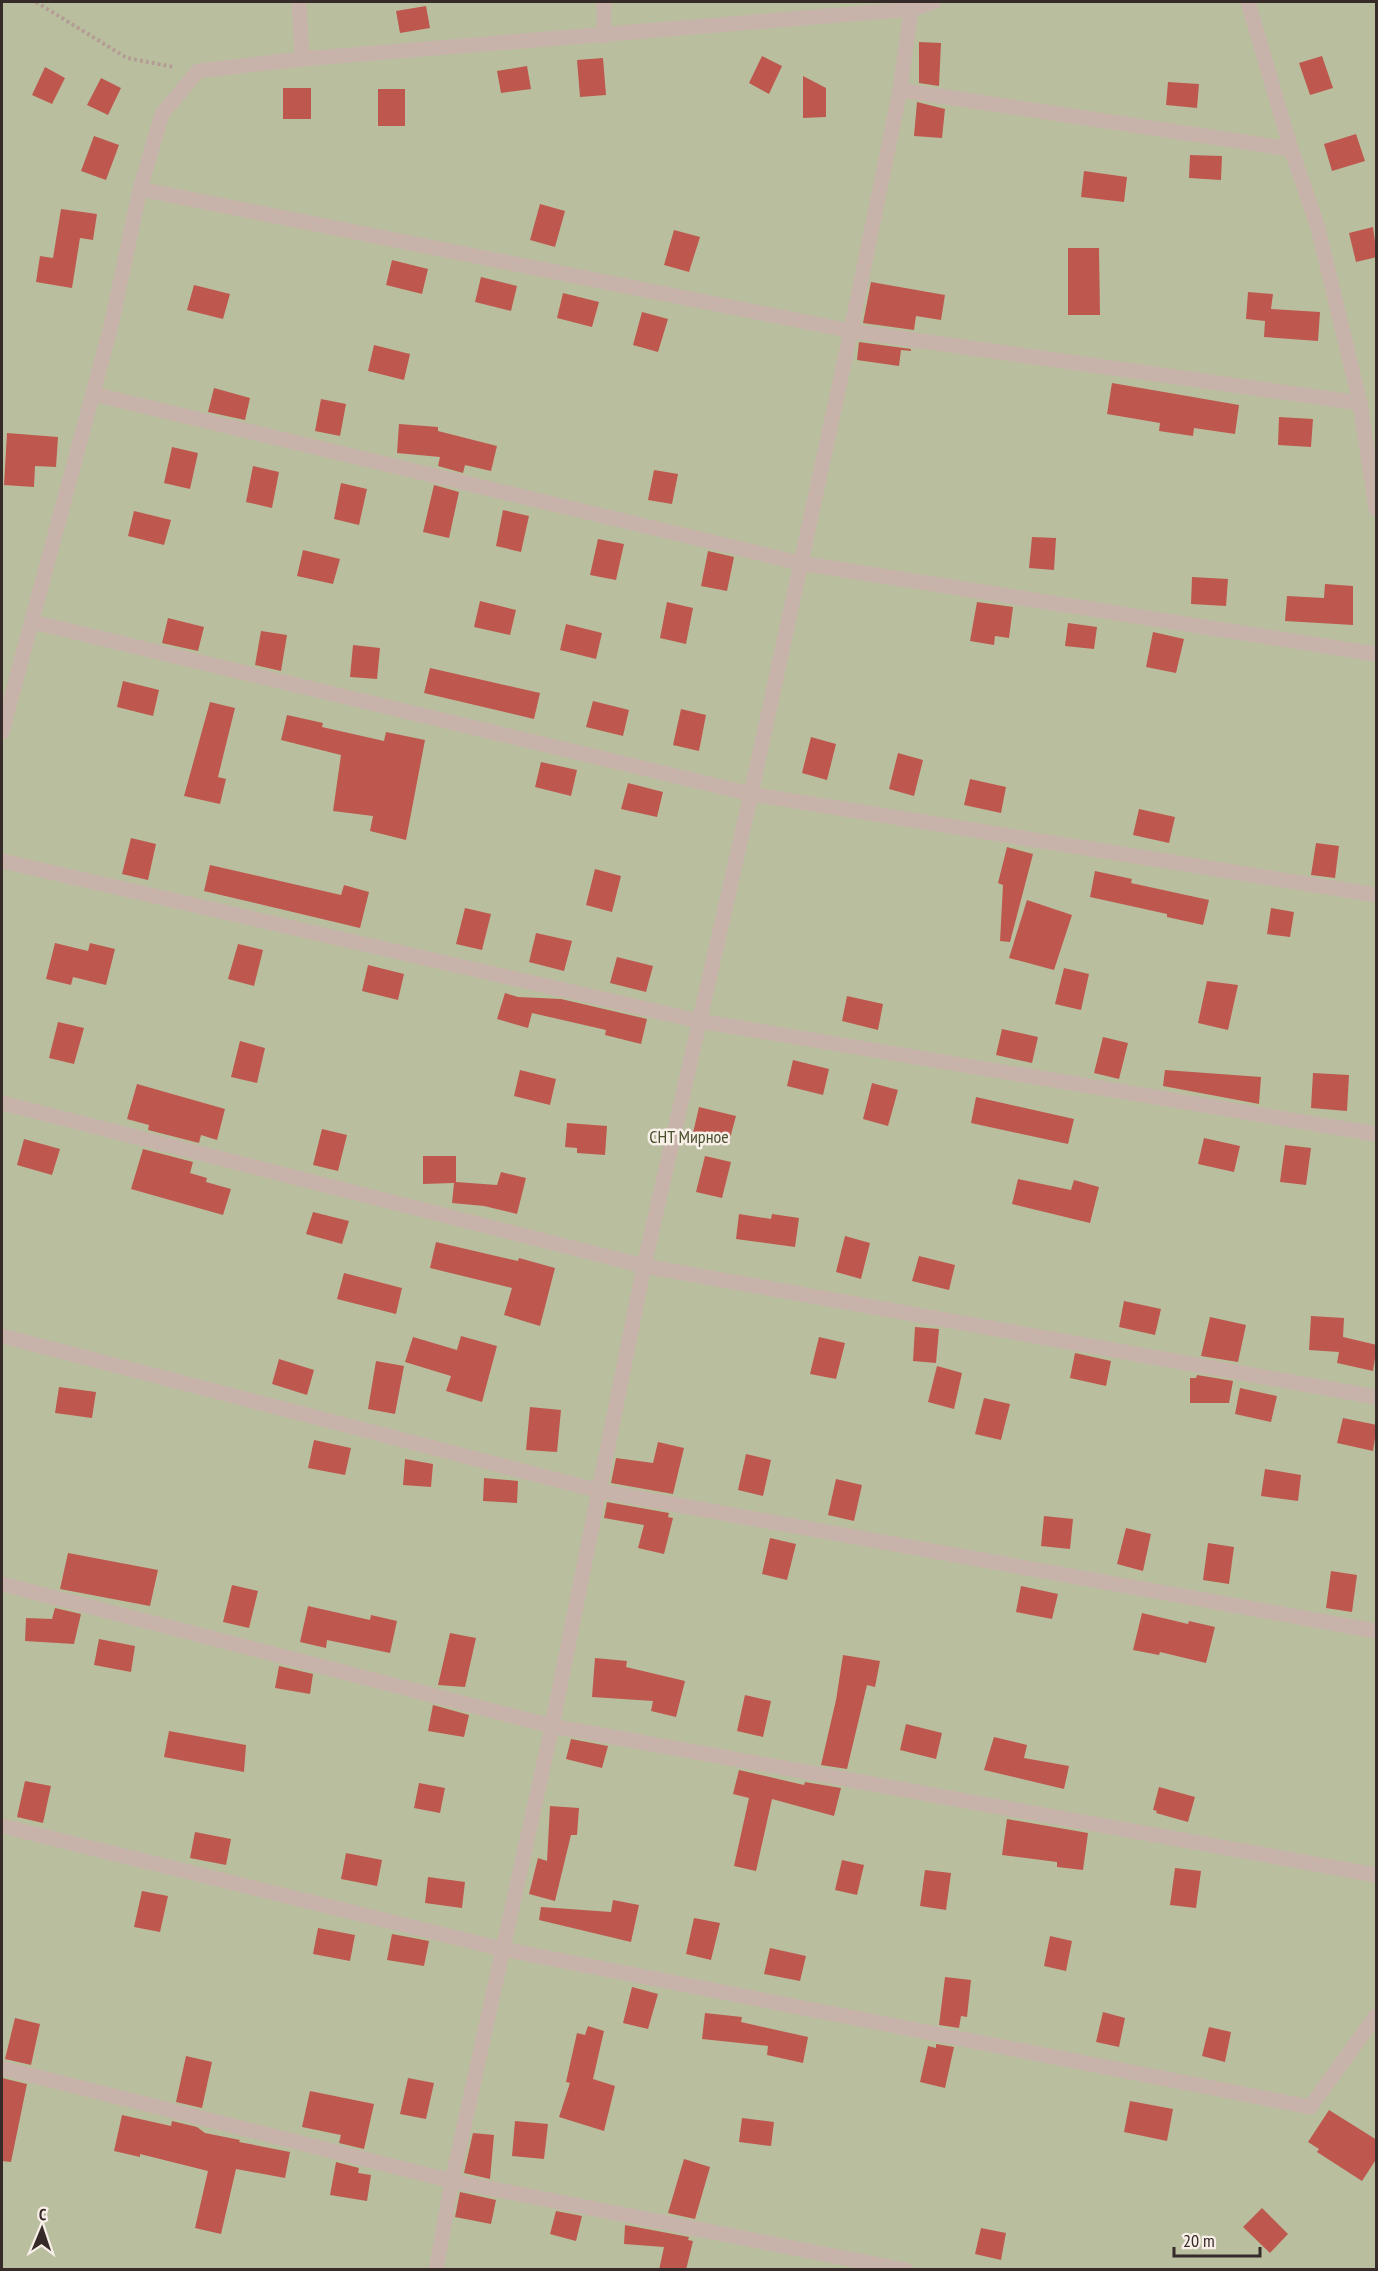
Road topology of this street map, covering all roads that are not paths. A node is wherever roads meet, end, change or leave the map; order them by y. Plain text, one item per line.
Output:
1 (299, 2) edge
2 (604, 2) edge
3 (934, 2) edge
4 (1248, 2) edge
5 (913, 5) edge
6 (604, 36) junction
7 (302, 59) junction
8 (900, 90) junction
9 (1291, 148) junction
10 (140, 189) junction
11 (851, 331) junction
12 (93, 394) junction
13 (1360, 403) junction
14 (1377, 509) edge
15 (800, 563) junction
16 (33, 622) junction
17 (1377, 654) edge
18 (2, 732) edge
19 (751, 794) junction
20 (2, 861) edge
21 (1377, 895) edge
22 (699, 1021) junction
23 (2, 1103) edge
24 (1377, 1134) edge
25 (644, 1266) junction
26 (2, 1336) edge
27 (1377, 1397) edge
28 (600, 1491) junction
29 (2, 1584) edge
30 (1377, 1631) edge
31 (552, 1726) junction
32 (2, 1826) edge
33 (1377, 1875) edge
34 (502, 1949) junction
35 (1377, 2016) edge
36 (2, 2067) edge
37 (452, 2181) junction
38 (436, 2270) edge
39 (906, 2270) edge

1 - 7 street
2 - 6 street
3 - 5 street
4 - 9 street
5 - 6 street
5 - 8 street
6 - 7 street
7 - 10 street
8 - 9 street
8 - 11 street
9 - 13 street
10 - 11 street
10 - 12 street
11 - 13 street
11 - 15 street
12 - 15 street
12 - 16 street
13 - 14 street
15 - 17 street
15 - 19 street
16 - 18 street
16 - 19 street
19 - 21 street
19 - 22 street
20 - 22 street
22 - 24 street
22 - 25 street
23 - 25 street
25 - 27 street
25 - 28 street
26 - 28 street
28 - 30 street
28 - 31 street
29 - 31 street
31 - 33 street
31 - 34 street
32 - 34 street
34 - 35 street
34 - 37 street
36 - 37 street
37 - 38 street
37 - 39 street

